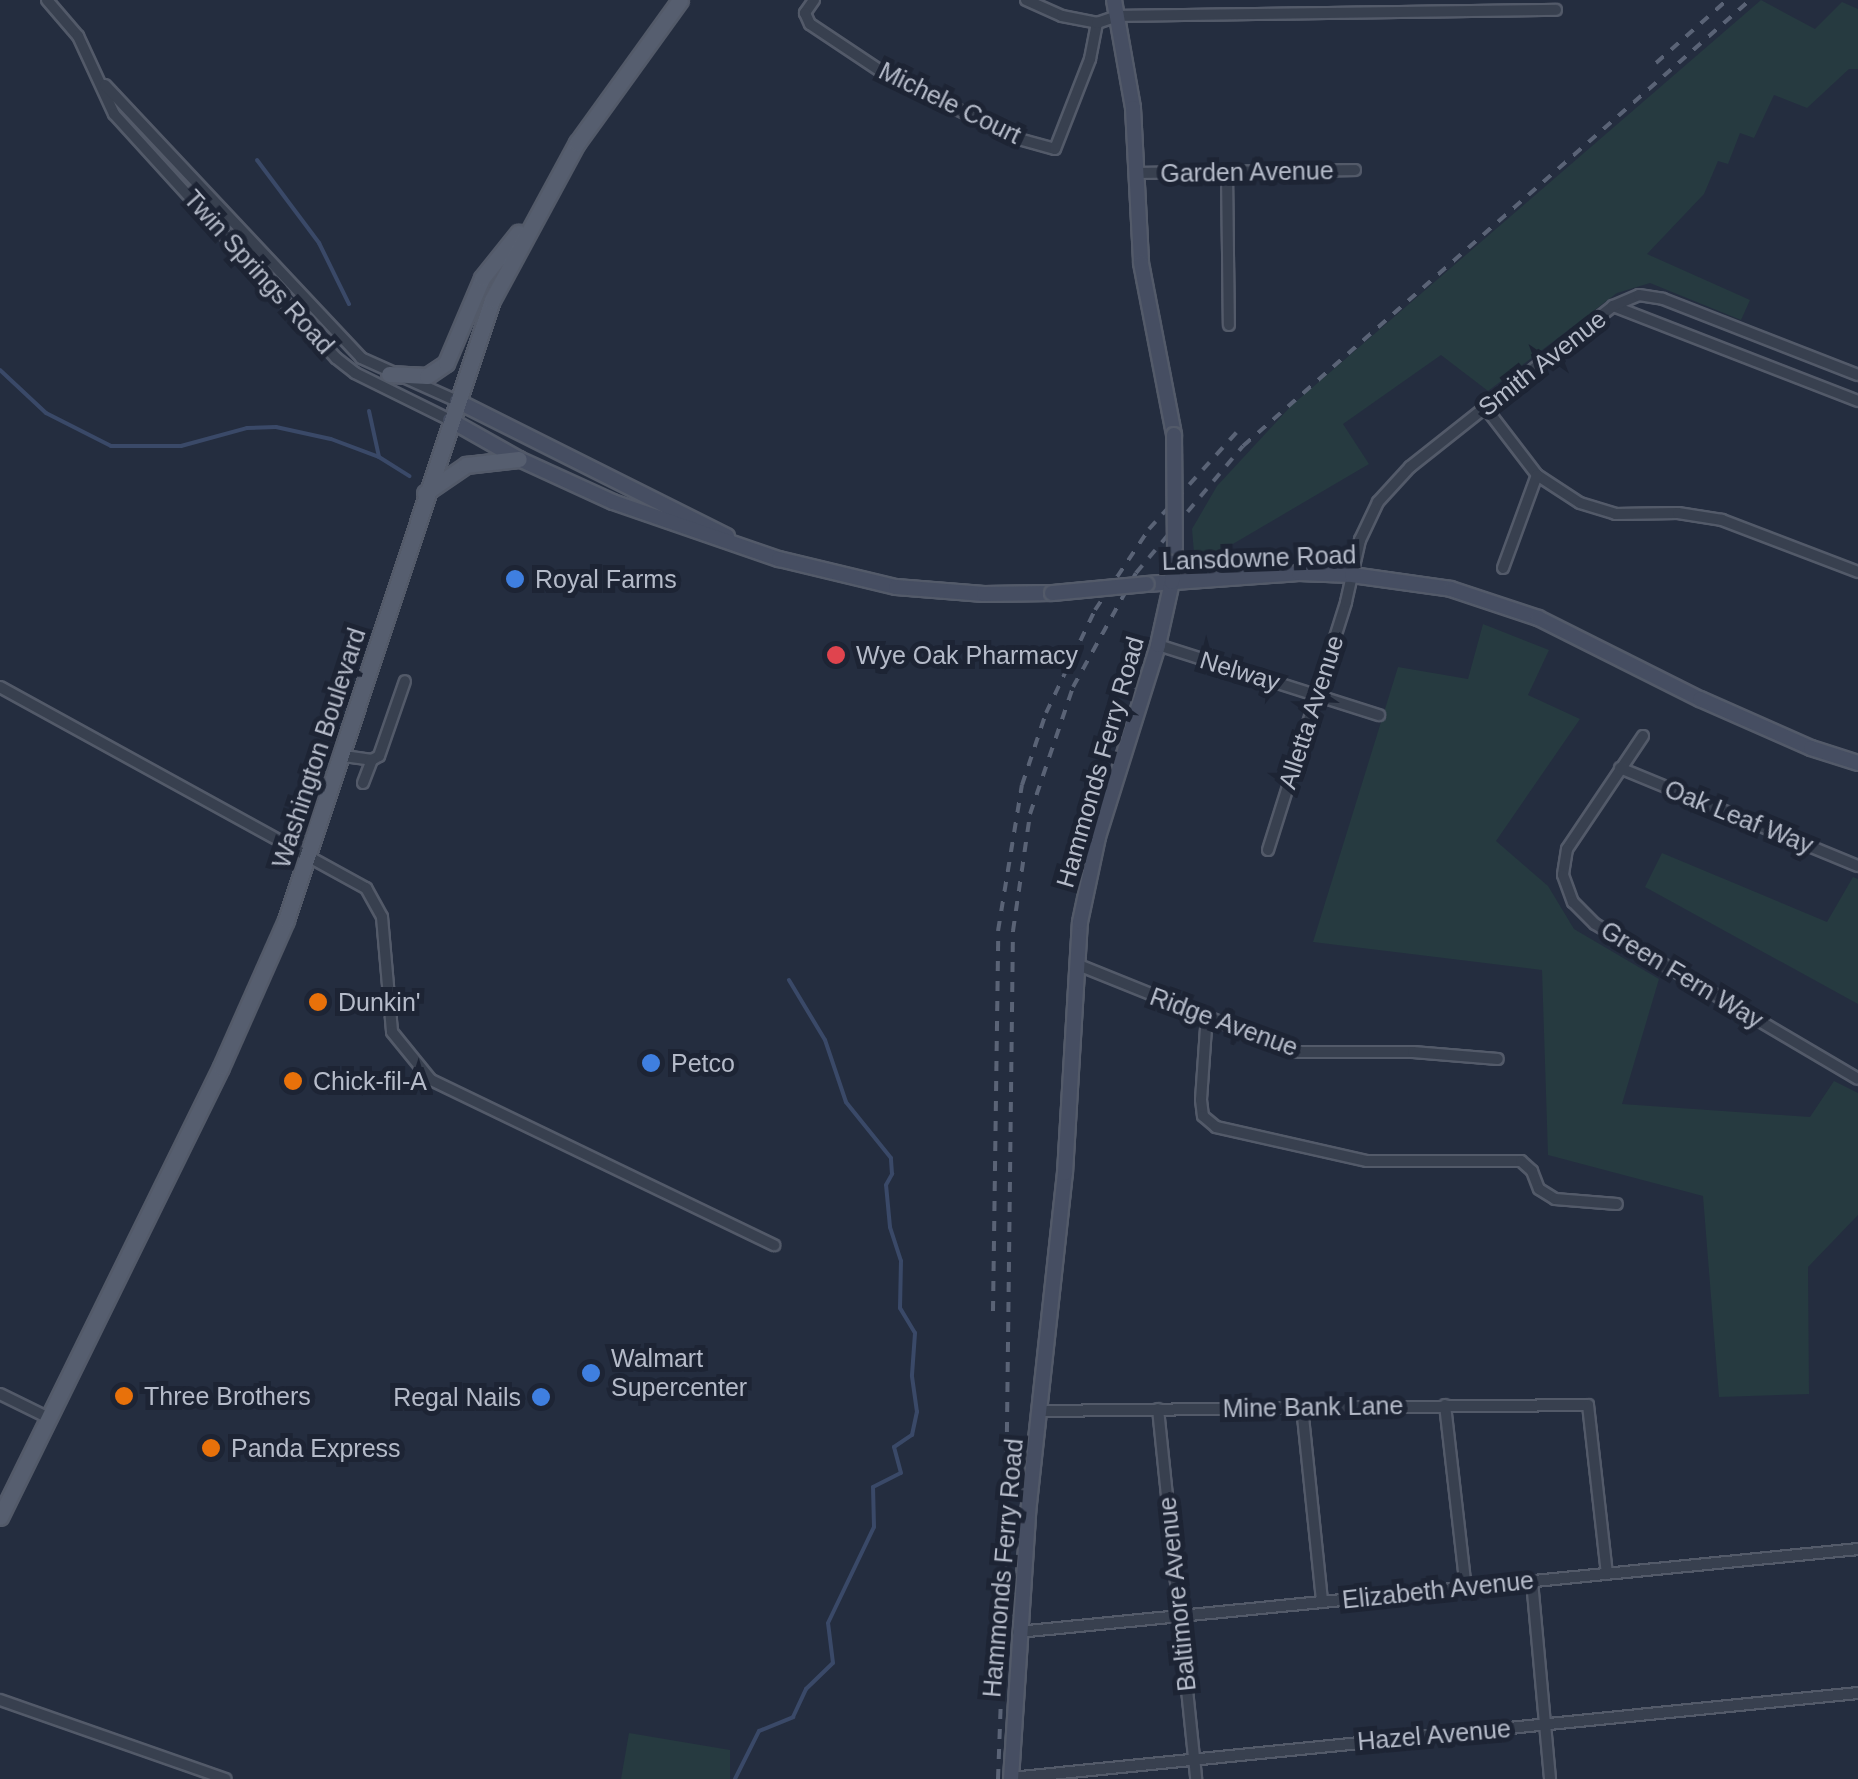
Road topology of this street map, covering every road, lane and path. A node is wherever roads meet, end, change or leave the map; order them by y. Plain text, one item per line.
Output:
1 (47, 0) edge
2 (680, 0) edge
3 (814, 0) edge
4 (1026, 0) edge
5 (1114, 0) edge
6 (1556, 10) dead end
7 (1118, 16) junction
8 (1097, 23) junction
9 (104, 85) junction
10 (1355, 170) dead end
11 (1227, 172) junction
12 (1139, 173) junction
13 (540, 206) junction
14 (1613, 306) junction
15 (1229, 325) dead end
16 (389, 374) junction
17 (1858, 376) edge
18 (457, 401) junction
19 (1858, 401) edge
20 (1485, 407) junction
21 (450, 420) junction
22 (519, 458) junction
23 (1537, 475) junction
24 (426, 493) junction
25 (750, 549) junction
26 (1503, 568) dead end
27 (1858, 572) edge
28 (1352, 574) junction
29 (1172, 582) junction
30 (1158, 646) junction
31 (406, 681) dead end
32 (0, 687) edge
33 (1317, 696) junction
34 (1379, 715) dead end
35 (1643, 736) dead end
36 (344, 756) junction
37 (372, 760) junction
38 (1858, 763) edge
39 (1620, 768) junction
40 (363, 783) dead end
41 (1268, 850) dead end
42 (310, 858) junction
43 (1858, 866) edge
44 (1076, 964) junction
45 (1212, 1020) junction
46 (1498, 1059) dead end
47 (1858, 1079) edge
48 (1617, 1204) dead end
49 (774, 1245) dead end
50 (0, 1394) edge
51 (1444, 1405) junction
52 (1302, 1407) junction
53 (1158, 1409) junction
54 (1038, 1411) junction
55 (49, 1418) junction
56 (0, 1518) edge
57 (1858, 1549) edge
58 (1608, 1574) junction
59 (1532, 1581) junction
60 (1466, 1588) junction
61 (1322, 1602) junction
62 (1179, 1616) junction
63 (1018, 1632) junction
64 (1858, 1693) edge
65 (0, 1700) edge
66 (1545, 1725) junction
67 (1194, 1758) junction
68 (226, 1779) edge
69 (1010, 1779) edge
70 (1196, 1779) edge
71 (1550, 1779) edge

1 - 9 street, Twin Springs Road
2 - 13 main road, Washington Boulevard
3 - 8 street, Michele Court
4 - 8 street
5 - 7 street, Hammonds Ferry Road
6 - 7 street
7 - 8 street
7 - 12 street, Hammonds Ferry Road
9 - 16 street, Twin Springs Road
9 - 21 street, Twin Springs Road
10 - 11 street, Garden Avenue
11 - 12 street, Garden Avenue
11 - 15 street
12 - 29 street, Hammonds Ferry Road, bridge
13 - 16 main road
13 - 18 main road, Washington Boulevard
14 - 17 street, Smith Avenue
14 - 19 street
14 - 20 street, Smith Avenue
16 - 18 street, Twin Springs Road
18 - 21 main road, Washington Boulevard
18 - 25 street, Lansdowne Road
20 - 23 street
20 - 28 street, Smith Avenue
21 - 22 street, Lansdowne Road
21 - 24 main road, Washington Boulevard
22 - 24 main road
22 - 25 street, Lansdowne Road
23 - 26 street
23 - 27 street
24 - 36 main road, Washington Boulevard
25 - 29 street, Lansdowne Road, bridge
28 - 29 street, Lansdowne Road
28 - 33 street, Alletta Avenue
28 - 38 street, Lansdowne Road
29 - 30 street, Hammonds Ferry Road
30 - 33 street, Nelway
30 - 44 street, Hammonds Ferry Road
31 - 37 street
32 - 42 street
33 - 34 street, Nelway
33 - 41 street, Alletta Avenue
35 - 39 street, Green Fern Way
36 - 37 street
36 - 42 main road, Washington Boulevard
37 - 40 street
39 - 43 street, Oak Leaf Way
39 - 47 street, Green Fern Way
42 - 49 street
42 - 55 main road, Washington Boulevard
44 - 45 street, Ridge Avenue
44 - 54 street, Hammonds Ferry Road
45 - 46 street, Ridge Avenue
45 - 48 street
50 - 55 street
51 - 52 street, Mine Bank Lane
51 - 58 street, Mine Bank Lane
51 - 60 street
52 - 53 street, Mine Bank Lane
52 - 61 street
53 - 54 street, Mine Bank Lane
53 - 62 street, Baltimore Avenue
54 - 63 street, Hammonds Ferry Road
55 - 56 main road, Washington Boulevard
57 - 58 street, Elizabeth Avenue
58 - 59 street, Elizabeth Avenue
59 - 60 street, Elizabeth Avenue
59 - 66 street
60 - 61 street, Elizabeth Avenue
61 - 62 street, Elizabeth Avenue
62 - 63 street, Elizabeth Avenue
62 - 67 street, Baltimore Avenue
63 - 69 street, Hammonds Ferry Road
64 - 66 street, Hazel Avenue
65 - 68 street
66 - 67 street, Hazel Avenue
66 - 71 street
67 - 69 street, Hazel Avenue
67 - 70 street, Baltimore Avenue

